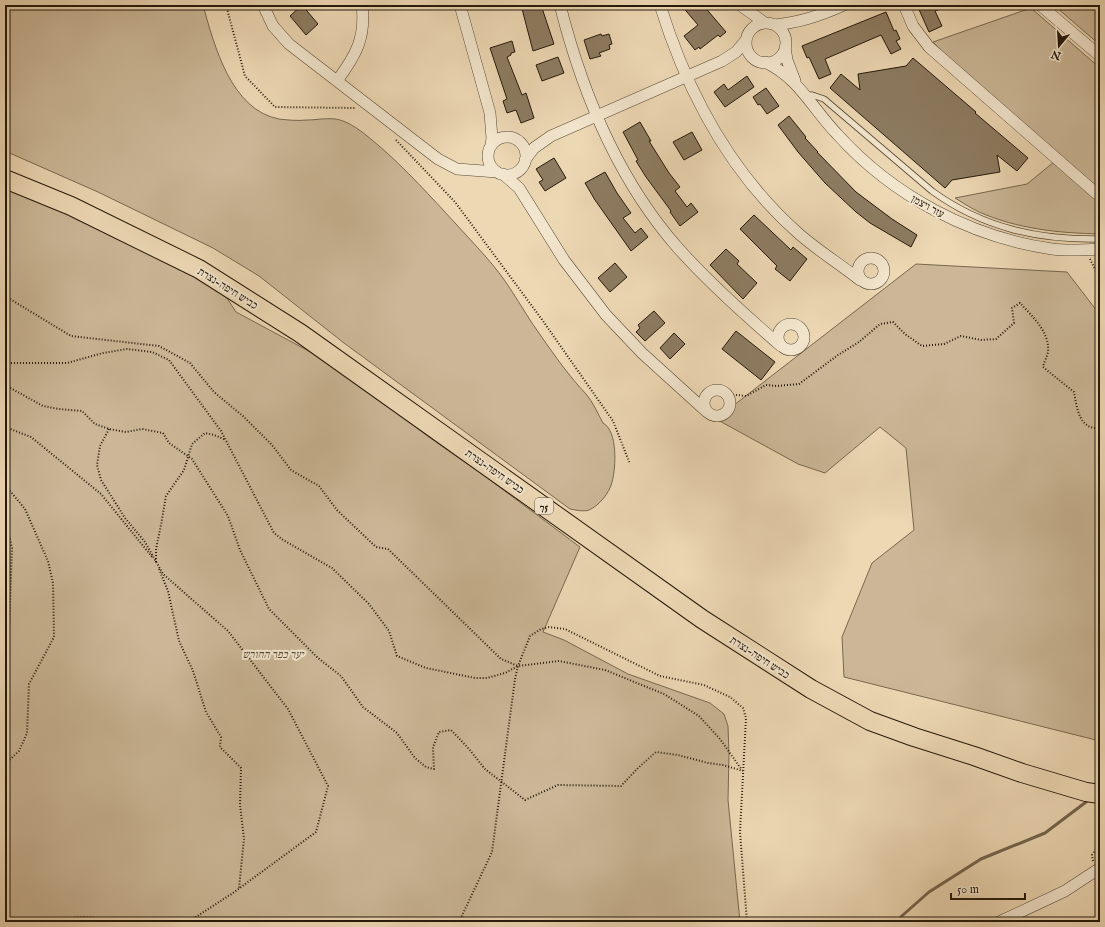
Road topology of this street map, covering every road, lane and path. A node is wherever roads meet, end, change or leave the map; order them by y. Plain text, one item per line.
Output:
1 (226, 5) edge
2 (263, 5) edge
3 (362, 5) edge
4 (460, 5) edge
5 (560, 5) edge
6 (660, 5) edge
7 (740, 5) edge
8 (844, 5) edge
9 (904, 5) edge
10 (1040, 5) edge
11 (806, 20) junction
12 (770, 24) junction
13 (748, 36) junction
14 (785, 44) junction
15 (1100, 56) edge
16 (753, 58) junction
17 (722, 60) junction
18 (765, 62) junction
19 (686, 76) junction
20 (336, 81) junction
21 (796, 84) junction
22 (805, 96) junction
23 (357, 108) dead end
24 (489, 110) junction
25 (597, 116) junction
26 (391, 136) dead end
27 (551, 136) junction
28 (513, 139) junction
29 (490, 149) junction
30 (524, 163) junction
31 (453, 167) junction
32 (500, 173) junction
33 (5, 179) edge
34 (1097, 194) dead end
35 (534, 209) junction
36 (1100, 239) edge
37 (1100, 249) edge
38 (1085, 250) junction
39 (859, 265) junction
40 (841, 266) junction
41 (1100, 279) edge
42 (860, 280) junction
43 (5, 296) edge
44 (754, 323) junction
45 (782, 328) junction
46 (781, 346) junction
47 (5, 363) edge
48 (5, 385) edge
49 (681, 389) junction
50 (707, 393) junction
51 (727, 394) junction
52 (707, 412) junction
53 (5, 427) edge
54 (1100, 428) edge
55 (109, 429) junction
56 (226, 440) junction
57 (188, 457) junction
58 (630, 464) dead end
59 (5, 487) edge
60 (5, 528) edge
61 (156, 563) junction
62 (518, 666) junction
63 (5, 686) edge
64 (5, 764) edge
65 (743, 771) junction
66 (501, 781) junction
67 (1100, 794) edge
68 (1100, 843) edge
69 (1097, 870) edge
70 (240, 888) junction
71 (1100, 920) edge
72 (57, 922) edge
73 (114, 922) edge
74 (188, 922) edge
75 (459, 922) edge
76 (747, 922) edge
77 (999, 922) edge
78 (1056, 922) edge

1 - 23 path
2 - 20 street
3 - 20 street
4 - 24 street
5 - 25 street
6 - 19 street
7 - 12 street
7 - 13 street
8 - 11 street
9 - 34 street
10 - 15 street
11 - 12 street
11 - 14 street
12 - 13 street
12 - 14 street
13 - 16 street
13 - 17 street
14 - 18 street
14 - 21 street
16 - 17 street
16 - 18 street
17 - 19 street
18 - 21 street
19 - 25 street
19 - 40 street
20 - 31 street
21 - 22 street, עזר ויצמן
22 - 36 lane
22 - 38 street, עזר ויצמן
24 - 28 street
24 - 29 street
25 - 27 street
25 - 44 street
26 - 58 path
27 - 28 street
27 - 30 street
28 - 29 street
28 - 30 street
29 - 31 street
29 - 32 street
30 - 32 street
30 - 35 street
31 - 32 street
32 - 35 street
33 - 67 highway, כביש חיפה-נצרת / 75
35 - 49 street
37 - 38 street, עזר ויצמן
38 - 41 path
39 - 40 street
39 - 42 street
39 - 42 street
40 - 42 street
43 - 62 path
44 - 45 street
44 - 46 street
45 - 46 street
45 - 46 street
47 - 56 path
48 - 55 path
49 - 50 street
49 - 52 street
50 - 51 street
50 - 52 street
51 - 52 street
51 - 54 path
53 - 61 path
55 - 57 path
55 - 61 path
56 - 57 path
56 - 62 path
57 - 61 path
57 - 66 path
59 - 64 path
60 - 63 path
61 - 70 path
61 - 70 path
62 - 65 path
62 - 65 path
62 - 66 path
65 - 66 path
65 - 76 path
66 - 75 path
68 - 69 path
69 - 77 street
70 - 74 path
71 - 78 path
72 - 73 path

